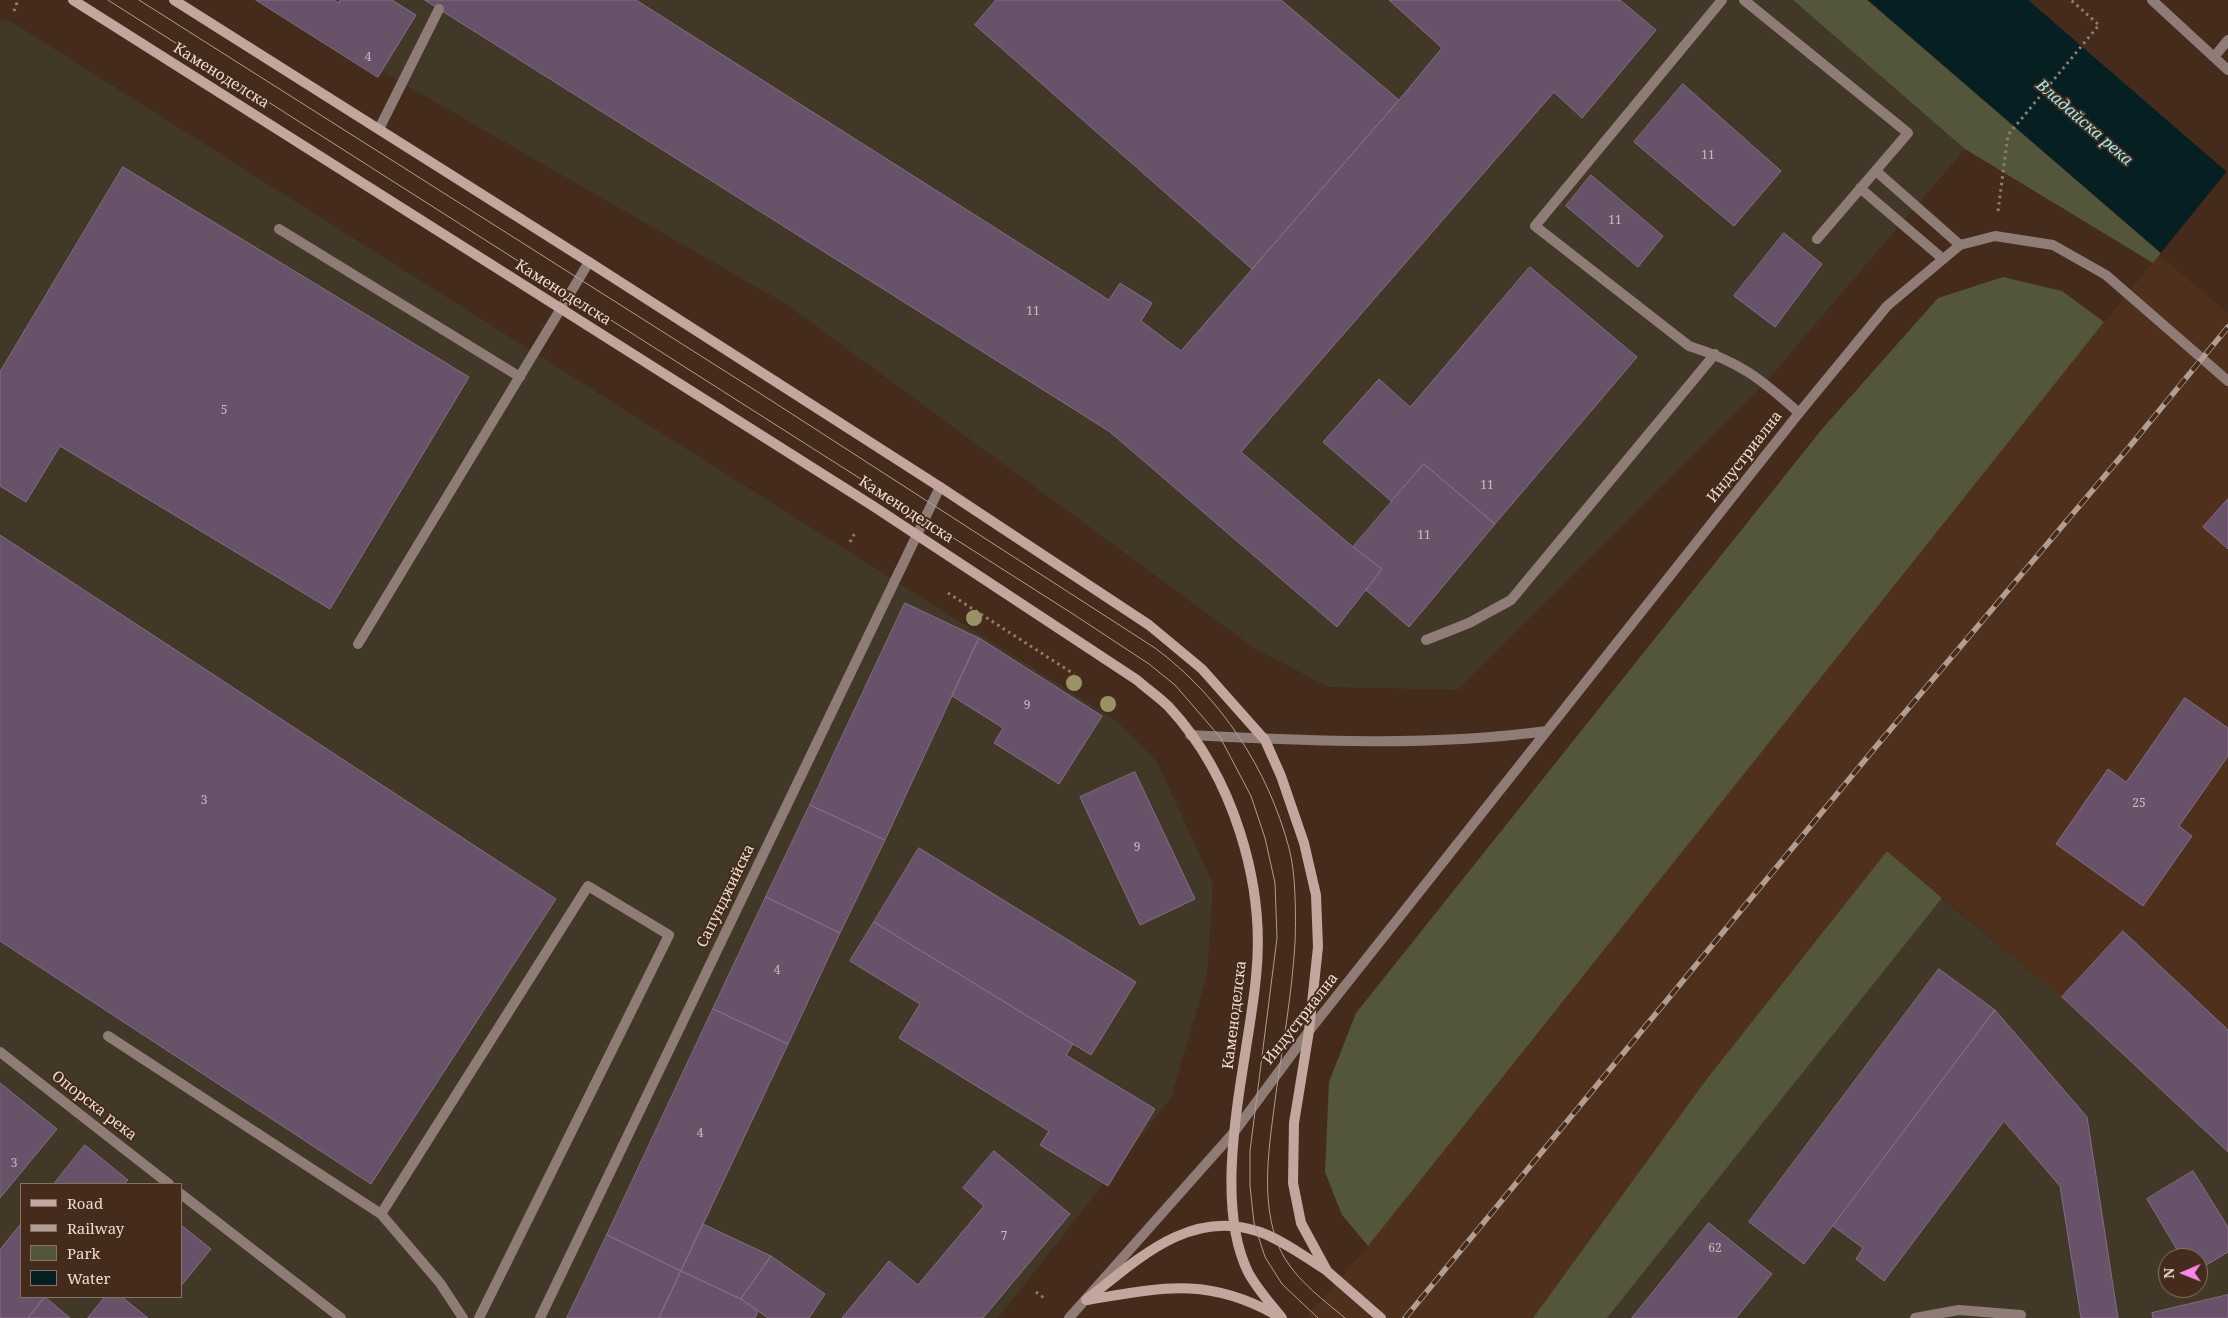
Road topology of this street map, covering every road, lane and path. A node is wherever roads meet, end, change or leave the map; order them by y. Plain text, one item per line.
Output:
1 (18, 0) edge
2 (74, 0) edge
3 (174, 0) edge
4 (1722, 0) edge
5 (1744, 0) edge
6 (2071, 0) edge
7 (2152, 0) edge
8 (439, 9) dead end
9 (14, 11) dead end
10 (2228, 40) edge
11 (2214, 58) junction
12 (2228, 70) edge
13 (378, 129) junction
14 (1876, 171) junction
15 (1860, 188) junction
16 (279, 229) dead end
17 (1995, 236) junction
18 (1817, 239) dead end
19 (1960, 245) junction
20 (1943, 259) junction
21 (589, 262) junction
22 (560, 309) junction
23 (1715, 354) junction
24 (520, 377) junction
25 (2228, 380) edge
26 (1799, 413) junction
27 (940, 487) junction
28 (856, 531) dead end
29 (916, 535) junction
30 (850, 542) dead end
31 (948, 593) dead end
32 (1426, 640) dead end
33 (358, 644) dead end
34 (1074, 674) dead end
35 (1547, 731) junction
36 (1190, 735) junction
37 (1265, 740) junction
38 (1309, 1031) junction
39 (108, 1036) dead end
40 (0, 1052) edge
41 (1235, 1131) junction
42 (168, 1183) edge
43 (182, 1195) edge
44 (381, 1214) junction
45 (1234, 1225) junction
46 (1327, 1271) junction
47 (1036, 1292) dead end
48 (1044, 1298) dead end
49 (1086, 1300) junction
50 (2022, 1315) dead end
51 (340, 1318) edge
52 (463, 1318) edge
53 (479, 1318) edge
54 (540, 1318) edge
55 (1069, 1318) edge
56 (1281, 1318) edge
57 (1381, 1318) edge
58 (1915, 1318) edge

1 - 9 path
2 - 22 main road, Каменоделска
3 - 13 main road
4 - 23 street
5 - 14 street
6 - 17 path
7 - 11 street
8 - 13 street
10 - 11 street
11 - 12 street
13 - 21 main road
14 - 15 street
14 - 19 street
15 - 18 street
15 - 20 street
16 - 24 street
17 - 19 street, Индустриална
17 - 25 street
19 - 20 street, Индустриална
20 - 26 street, Индустриална
21 - 22 street
21 - 27 main road
22 - 24 street
22 - 29 main road, Каменоделска
23 - 26 street
23 - 32 street
24 - 33 street
26 - 35 street, Индустриална
27 - 29 street, Сапунджийска
27 - 37 main road
28 - 30 path
29 - 36 main road, Каменоделска
29 - 54 street, Сапунджийска
31 - 34 path
35 - 37 street
35 - 38 street, Индустриална
36 - 37 street
36 - 41 main road, Каменоделска
37 - 38 main road
38 - 41 street, Индустриална
38 - 46 main road
39 - 44 street
40 - 42 street, Опорска река
41 - 45 main road, Каменоделска
41 - 49 street, Индустриална
43 - 51 street
44 - 52 street
44 - 53 street
45 - 46 main road
45 - 49 main road
45 - 56 main road, Каменоделска
46 - 57 main road
47 - 48 path
49 - 55 street, Индустриална
49 - 56 main road
50 - 58 street

